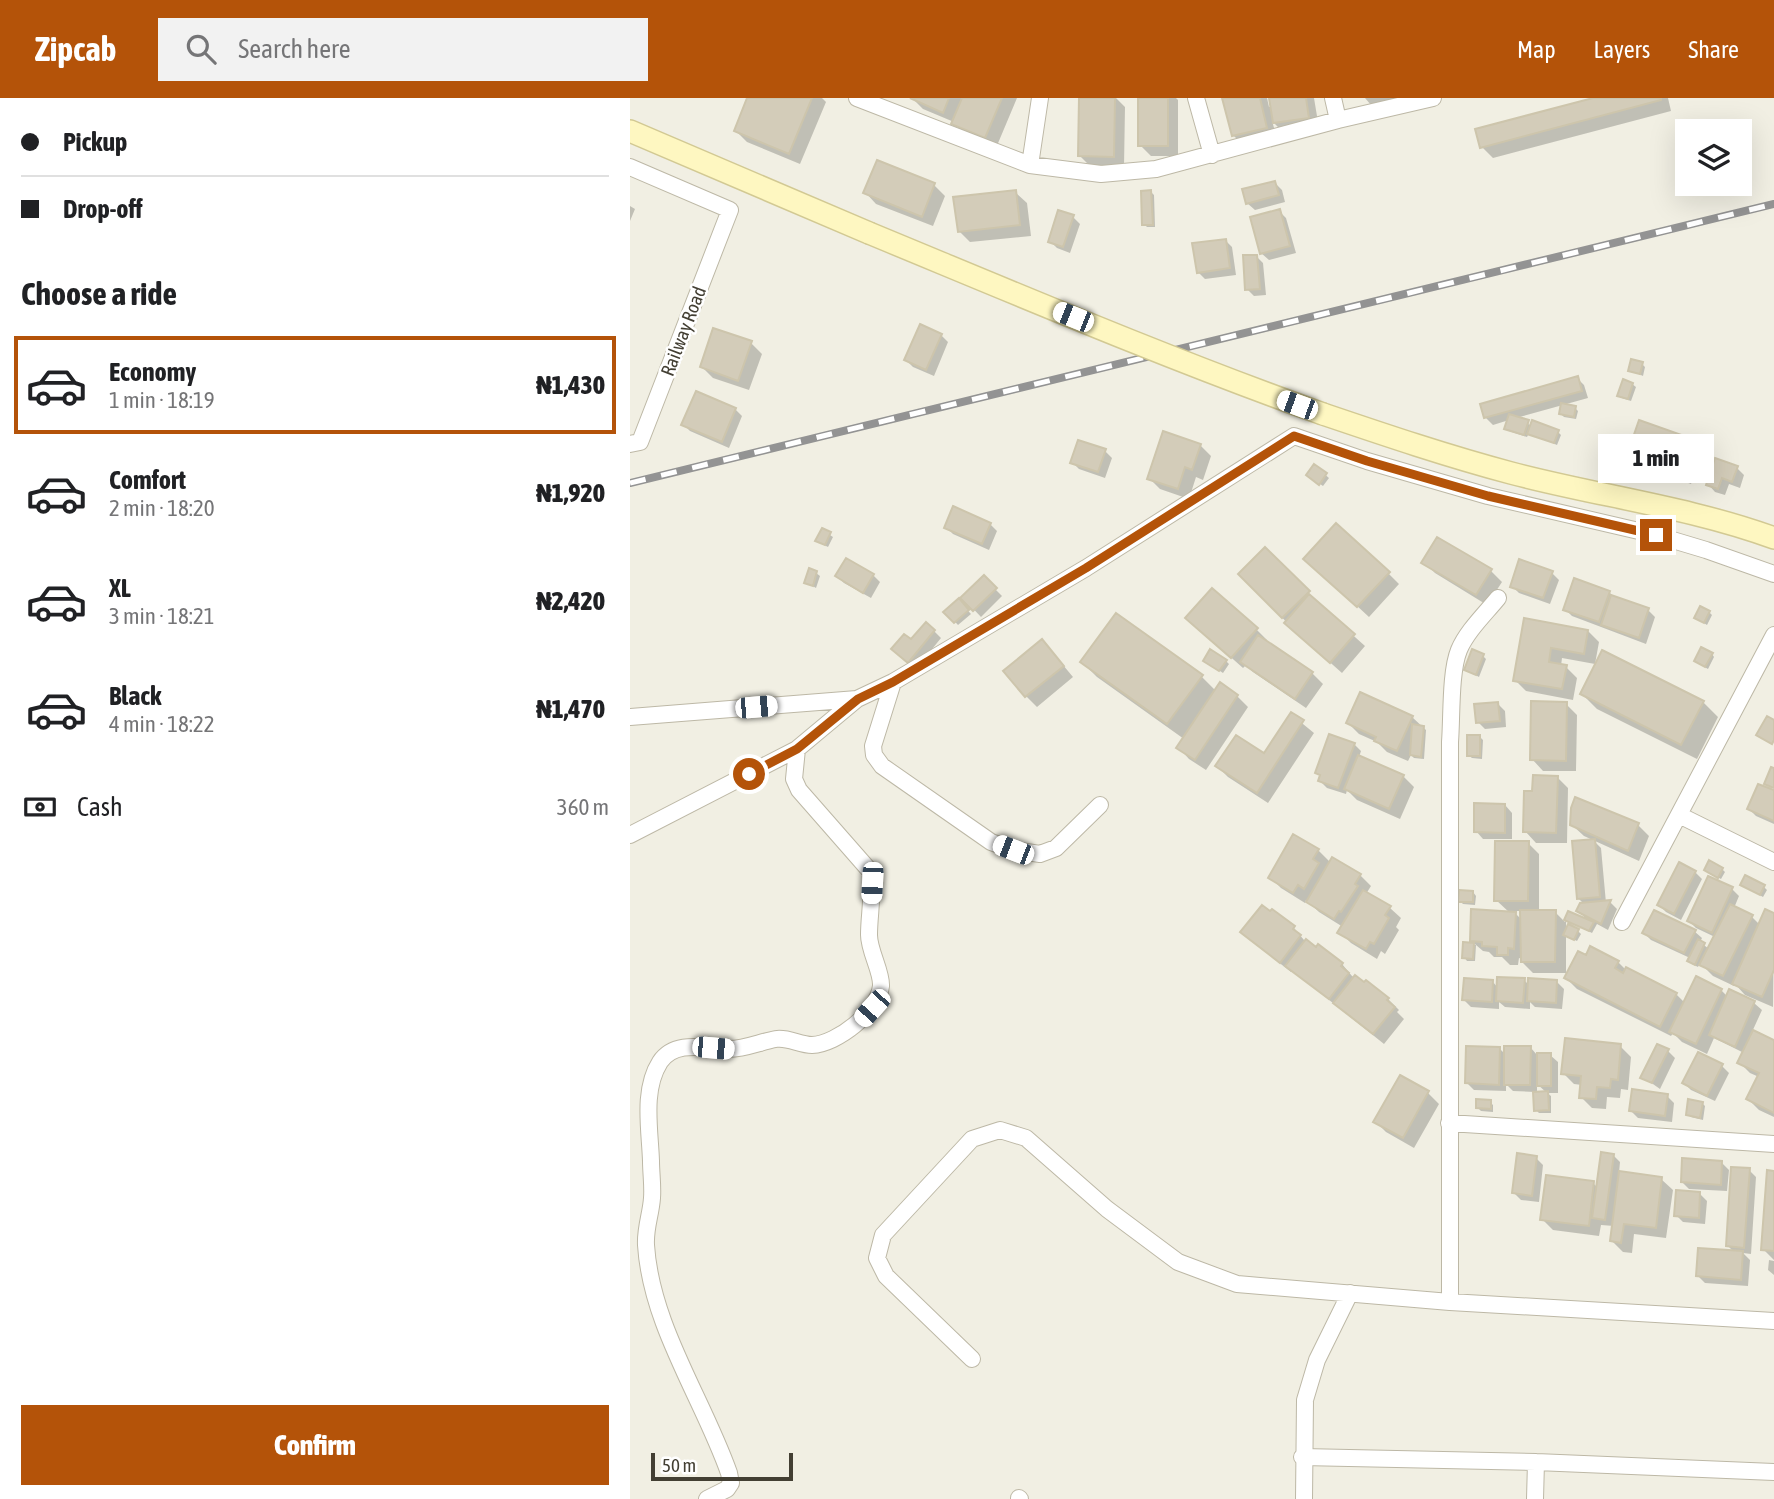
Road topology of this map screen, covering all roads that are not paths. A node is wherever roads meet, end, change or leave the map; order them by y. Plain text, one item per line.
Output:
1 (1040, 98) edge
2 (1196, 98) edge
3 (1333, 98) edge
4 (1433, 98) edge
5 (866, 100) edge
6 (1338, 120) junction
7 (630, 131) edge
8 (1212, 155) junction
9 (1030, 165) junction
10 (630, 167) edge
11 (630, 444) edge
12 (1661, 506) junction
13 (1656, 535) junction
14 (1774, 538) edge
15 (1774, 575) edge
16 (1498, 598) dead end
17 (1774, 635) edge
18 (893, 682) junction
19 (858, 699) junction
20 (630, 717) edge
21 (797, 749) junction
22 (1100, 805) dead end
23 (1679, 815) junction
24 (630, 835) edge
25 (1774, 862) edge
26 (1622, 922) dead end
27 (1449, 1123) junction
28 (1774, 1144) edge
29 (1350, 1293) junction
30 (1450, 1302) junction
31 (1774, 1321) edge
32 (972, 1359) dead end
33 (1303, 1457) junction
34 (1536, 1462) junction
35 (1774, 1472) edge
36 (706, 1499) edge
37 (1304, 1499) edge
38 (1535, 1499) edge

1 - 9 street
2 - 8 street
3 - 6 street
4 - 6 street
5 - 9 street
6 - 8 street
7 - 12 main road, bridge
8 - 9 street
10 - 11 street, Railway Road
12 - 13 street
12 - 14 main road
13 - 15 street
13 - 18 street
16 - 27 street
17 - 23 street
18 - 19 street
18 - 22 street
19 - 20 street
19 - 21 street
21 - 24 street
21 - 36 street
23 - 25 street
23 - 26 street
27 - 28 street
27 - 30 street
29 - 30 street
29 - 32 street
29 - 33 street
30 - 31 street
33 - 34 street
33 - 37 street
34 - 35 street
34 - 38 street

